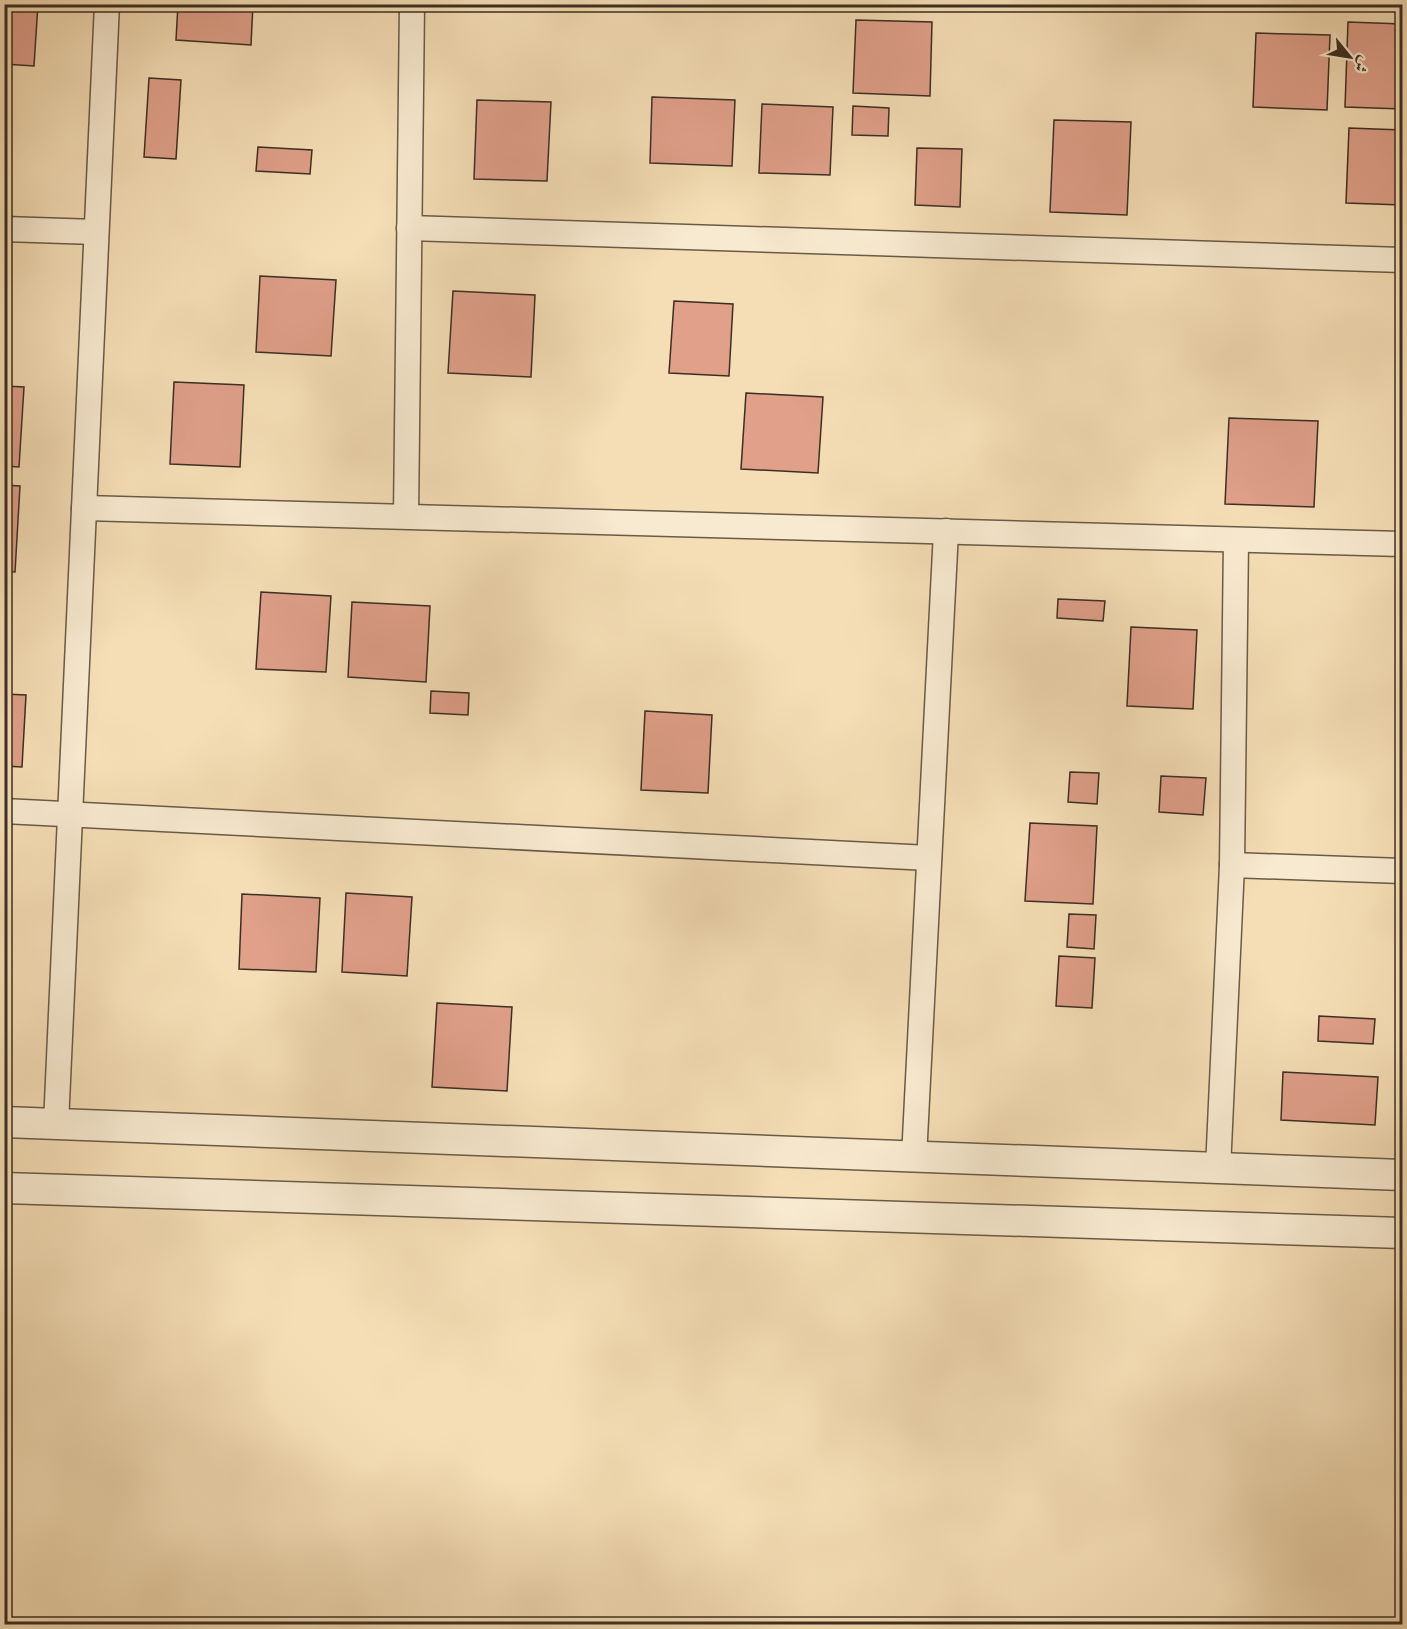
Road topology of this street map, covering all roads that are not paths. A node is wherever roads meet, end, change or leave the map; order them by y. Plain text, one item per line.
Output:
1 (107, 4) edge
2 (412, 4) edge
3 (409, 228) junction
4 (4, 229) edge
5 (96, 232) junction
6 (1402, 260) edge
7 (84, 508) junction
8 (406, 516) junction
9 (946, 531) junction
10 (1236, 540) junction
11 (1402, 544) edge
12 (4, 811) edge
13 (70, 814) junction
14 (929, 858) junction
15 (1232, 865) junction
16 (1402, 871) edge
17 (4, 1122) edge
18 (56, 1124) junction
19 (914, 1158) junction
20 (1218, 1169) junction
21 (1402, 1175) edge
22 (4, 1188) edge
23 (1402, 1233) edge

1 - 5 street
2 - 3 street
3 - 6 street
3 - 8 street
4 - 5 street
5 - 7 street
7 - 8 street
7 - 13 street
8 - 9 street
9 - 10 street
9 - 14 street
10 - 11 street
10 - 15 street
12 - 13 street
13 - 14 street
13 - 18 street
14 - 19 street
15 - 16 street
15 - 20 street
17 - 18 street
18 - 19 street
19 - 20 street
20 - 21 street
22 - 23 street

